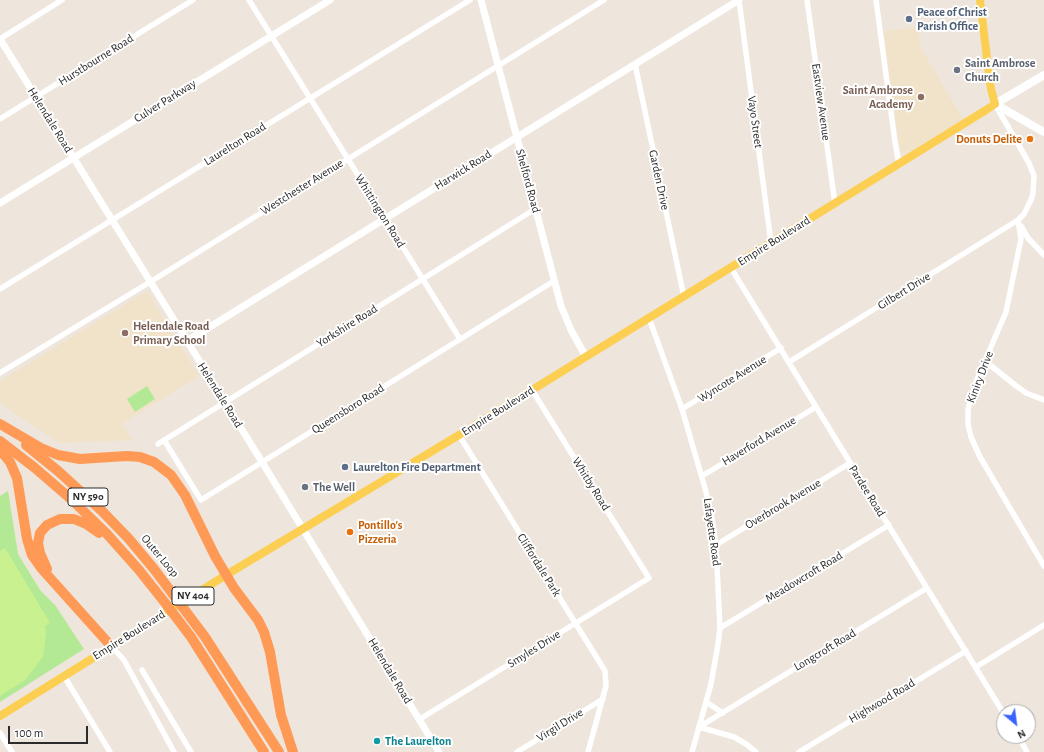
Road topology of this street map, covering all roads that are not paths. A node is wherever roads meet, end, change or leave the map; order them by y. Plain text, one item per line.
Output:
1 (62, 0) edge
2 (193, 0) edge
3 (249, 0) edge
4 (330, 0) edge
5 (470, 0) edge
6 (481, 0) edge
7 (604, 0) edge
8 (739, 0) edge
9 (807, 0) edge
10 (876, 0) edge
11 (980, 0) edge
12 (272, 36) junction
13 (0, 39) edge
14 (635, 64) junction
15 (498, 65) junction
16 (1044, 75) edge
17 (36, 97) junction
18 (310, 98) junction
19 (995, 104) junction
20 (0, 119) edge
21 (1044, 132) edge
22 (517, 137) junction
23 (73, 158) junction
24 (347, 158) junction
25 (899, 164) junction
26 (0, 203) edge
27 (835, 204) junction
28 (535, 209) junction
29 (385, 219) junction
30 (1018, 220) junction
31 (112, 221) junction
32 (771, 243) junction
33 (1044, 255) edge
34 (731, 268) junction
35 (422, 279) junction
36 (554, 281) junction
37 (150, 282) junction
38 (0, 289) edge
39 (684, 297) junction
40 (650, 318) junction
41 (460, 339) junction
42 (187, 341) junction
43 (781, 348) junction
44 (586, 357) junction
45 (985, 361) junction
46 (789, 362) junction
47 (0, 373) edge
48 (532, 390) junction
49 (1044, 400) edge
50 (225, 402) junction
51 (816, 407) junction
52 (682, 409) junction
53 (0, 425) edge
54 (459, 435) junction
55 (164, 440) junction
56 (0, 441) edge
57 (158, 444) dead end
58 (0, 450) edge
59 (262, 462) junction
60 (850, 463) junction
61 (702, 476) junction
62 (889, 525) junction
63 (303, 529) junction
64 (716, 545) junction
65 (1044, 566) edge
66 (226, 575) junction
67 (649, 578) joint
68 (153, 586) junction
69 (927, 588) junction
70 (63, 592) junction
71 (575, 624) junction
72 (1044, 626) edge
73 (720, 628) junction
74 (111, 646) junction
75 (966, 650) junction
76 (976, 667) junction
77 (64, 676) junction
78 (134, 678) junction
79 (603, 699) junction
80 (706, 702) junction
81 (998, 704) edge
82 (723, 713) junction
83 (0, 716) edge
84 (420, 719) junction
85 (699, 727) junction
86 (0, 733) edge
87 (12, 752) edge
88 (110, 752) edge
89 (174, 752) edge
90 (191, 752) edge
91 (264, 752) edge
92 (279, 752) edge
93 (293, 752) edge
94 (439, 752) edge
95 (517, 752) edge
96 (588, 752) edge
97 (692, 752) edge
98 (756, 752) edge
99 (799, 752) edge

1 - 13 street
2 - 17 street, Hurstbourne Road
3 - 12 street, Whittington Road
4 - 12 street, Culver Parkway
5 - 18 street, Laurelton Road
6 - 15 street, Shelford Road
7 - 15 street, Westchester Avenue
8 - 14 street, Harwick Road
8 - 32 street, Vayo Street
9 - 27 street, Eastview Avenue
10 - 25 street
11 - 19 main road
12 - 18 street, Whittington Road
12 - 23 street, Culver Parkway
13 - 17 street, Helendale Road
14 - 22 street, Harwick Road
14 - 39 street, Garden Drive
15 - 22 street, Shelford Road
15 - 24 street, Westchester Avenue
16 - 19 main road
17 - 20 street, Hurstbourne Road
17 - 23 street, Helendale Road
18 - 24 street, Whittington Road
18 - 31 street, Laurelton Road
19 - 21 main road
19 - 25 main road, Empire Boulevard
19 - 30 street
22 - 28 street, Shelford Road
22 - 29 street, Harwick Road
23 - 26 street, Culver Parkway
23 - 31 street, Helendale Road
24 - 29 street, Whittington Road
24 - 37 street, Westchester Avenue
25 - 27 main road, Empire Boulevard
27 - 32 main road, Empire Boulevard
28 - 35 street, Yorkshire Road
28 - 36 street, Shelford Road
29 - 35 street, Whittington Road
29 - 42 street, Harwick Road
30 - 33 street
30 - 45 street, Kiniry Drive
30 - 46 street, Gilbert Drive
31 - 37 street, Helendale Road
31 - 38 street, Laurelton Road
32 - 34 main road, Empire Boulevard
34 - 39 main road, Empire Boulevard
34 - 43 street, Pardee Road
35 - 41 street, Whittington Road
35 - 50 street, Yorkshire Road
36 - 41 street, Queensboro Road
36 - 44 street, Shelford Road
37 - 42 street, Helendale Road
37 - 47 street, Westchester Avenue
39 - 40 main road, Empire Boulevard
40 - 44 main road, Empire Boulevard
40 - 52 street, Lafayette Road
41 - 59 street, Queensboro Road
42 - 50 street, Helendale Road
43 - 46 street, Pardee Road
43 - 52 street, Wyncote Avenue
44 - 48 main road, Empire Boulevard
45 - 49 street
45 - 65 street, Kiniry Drive
46 - 51 street, Pardee Road
48 - 54 main road, Empire Boulevard
48 - 67 street, Whitby Road
50 - 55 street, Yorkshire Road
50 - 59 street, Helendale Road
51 - 60 street, Pardee Road
51 - 61 street, Haverford Avenue
52 - 61 street, Lafayette Road
53 - 66 highway
53 - 92 highway, Outer Loop / NY 590
54 - 63 main road, Empire Boulevard
54 - 71 street, Cliffordale Park
55 - 57 street, Yorkshire Road
55 - 59 street, Queensboro Road
56 - 68 highway, Outer Loop / NY 590
58 - 70 highway
59 - 63 street, Helendale Road
60 - 62 street, Pardee Road
60 - 64 street, Overbrook Avenue
61 - 64 street, Lafayette Road
62 - 69 street, Pardee Road
62 - 73 street, Meadowcroft Road
63 - 66 main road, Empire Boulevard
63 - 84 street, Helendale Road
64 - 73 street, Lafayette Road
66 - 74 main road, Empire Boulevard / NY 404
66 - 93 highway
67 - 71 street, Smyles Drive
68 - 70 highway
68 - 91 highway, Outer Loop / NY 590
69 - 75 street, Pardee Road
69 - 82 street, Longcroft Road
70 - 74 highway
71 - 79 street, Cliffordale Park
71 - 84 street, Smyles Drive
72 - 76 street
73 - 80 street, Lafayette Road
74 - 77 main road, Empire Boulevard / NY 404
74 - 78 street
75 - 76 street, Pardee Road
75 - 99 street, Highwood Road
76 - 81 street, Pardee Road
77 - 83 main road, Empire Boulevard / NY 404
77 - 88 street
78 - 89 street
78 - 90 street
79 - 95 street, Virgil Drive
79 - 96 street, Cliffordale Park
80 - 82 street
80 - 85 street, Lafayette Road
82 - 85 street, Longcroft Road
84 - 94 street, Helendale Road
85 - 97 street, Lafayette Road
85 - 98 street
86 - 87 street

